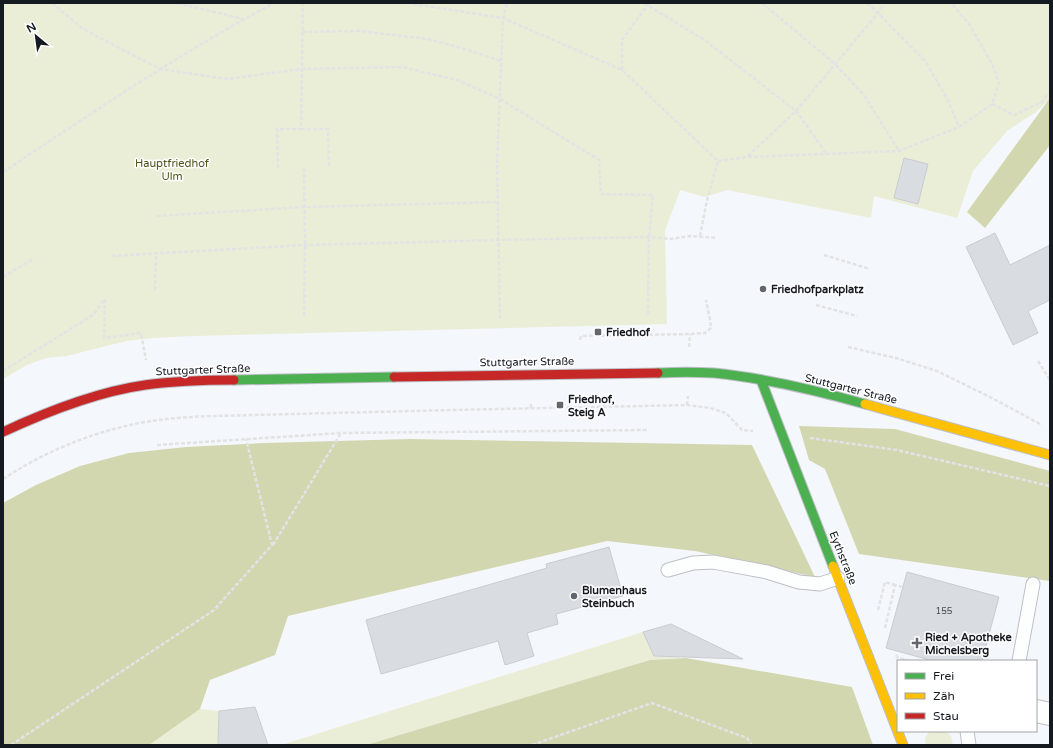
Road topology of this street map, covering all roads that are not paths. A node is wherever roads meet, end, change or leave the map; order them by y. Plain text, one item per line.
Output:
1 (761, 380) junction
2 (3, 432) edge
3 (1050, 455) edge
4 (668, 570) dead end
5 (838, 578) junction
6 (1033, 584) dead end
7 (1019, 660) edge
8 (1037, 711) edge
9 (1050, 714) edge
10 (895, 717) edge
11 (899, 732) edge
12 (967, 732) edge
13 (903, 745) edge
14 (969, 745) edge

1 - 2 main road, Stuttgarter Straße
1 - 3 main road, Stuttgarter Straße
1 - 5 main road, Eythstraße
4 - 5 lane
5 - 10 main road, Eythstraße
6 - 7 lane
8 - 9 street
11 - 13 main road, Eythstraße
12 - 14 lane

